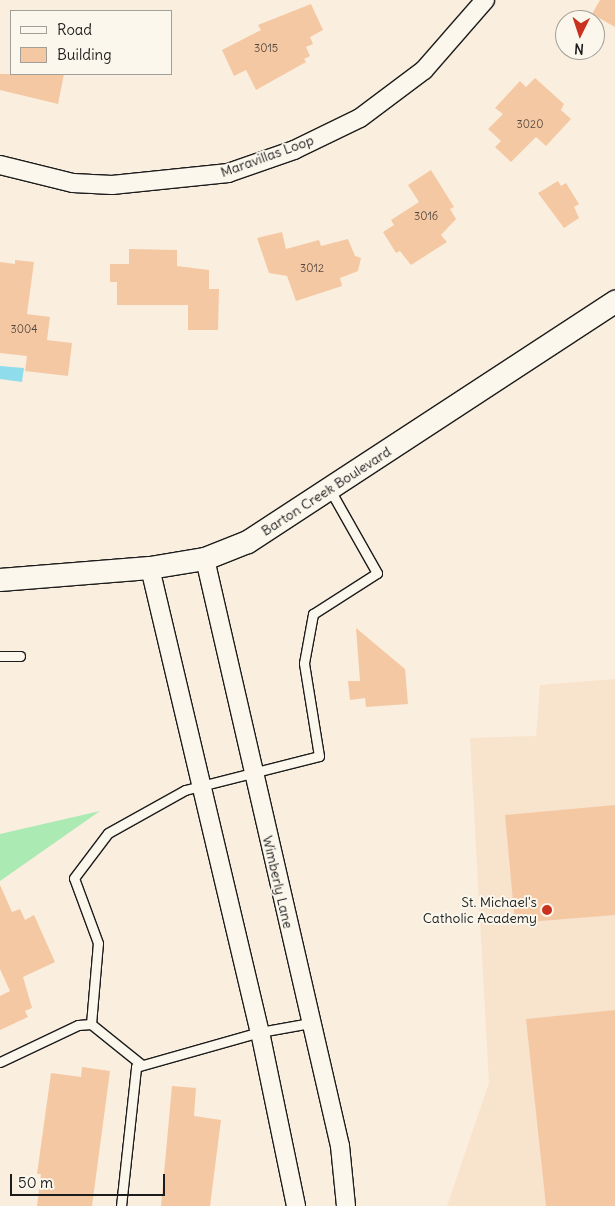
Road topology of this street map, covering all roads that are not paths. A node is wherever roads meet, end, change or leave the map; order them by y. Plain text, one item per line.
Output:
1 (485, 0) edge
2 (0, 165) edge
3 (615, 302) edge
4 (329, 489) junction
5 (204, 559) junction
6 (150, 568) junction
7 (0, 580) edge
8 (0, 656) edge
9 (20, 656) dead end
10 (254, 771) junction
11 (203, 783) junction
12 (310, 1023) junction
13 (91, 1024) junction
14 (260, 1032) junction
15 (0, 1062) edge
16 (142, 1065) junction
17 (121, 1206) edge
18 (296, 1206) edge
19 (346, 1206) edge

1 - 2 street, Maravillas Loop
3 - 4 street, Barton Creek Boulevard
4 - 5 street, Barton Creek Boulevard
4 - 10 lane
5 - 6 street, Barton Creek Boulevard
5 - 10 street, Wimberly Lane
6 - 7 street, Barton Creek Boulevard
6 - 11 street
8 - 9 lane
10 - 11 lane
10 - 12 street, Wimberly Lane
11 - 13 lane
11 - 14 street
12 - 14 lane
12 - 19 street, Wimberly Lane
13 - 15 lane
13 - 16 lane
14 - 16 lane
14 - 18 street
16 - 17 lane

